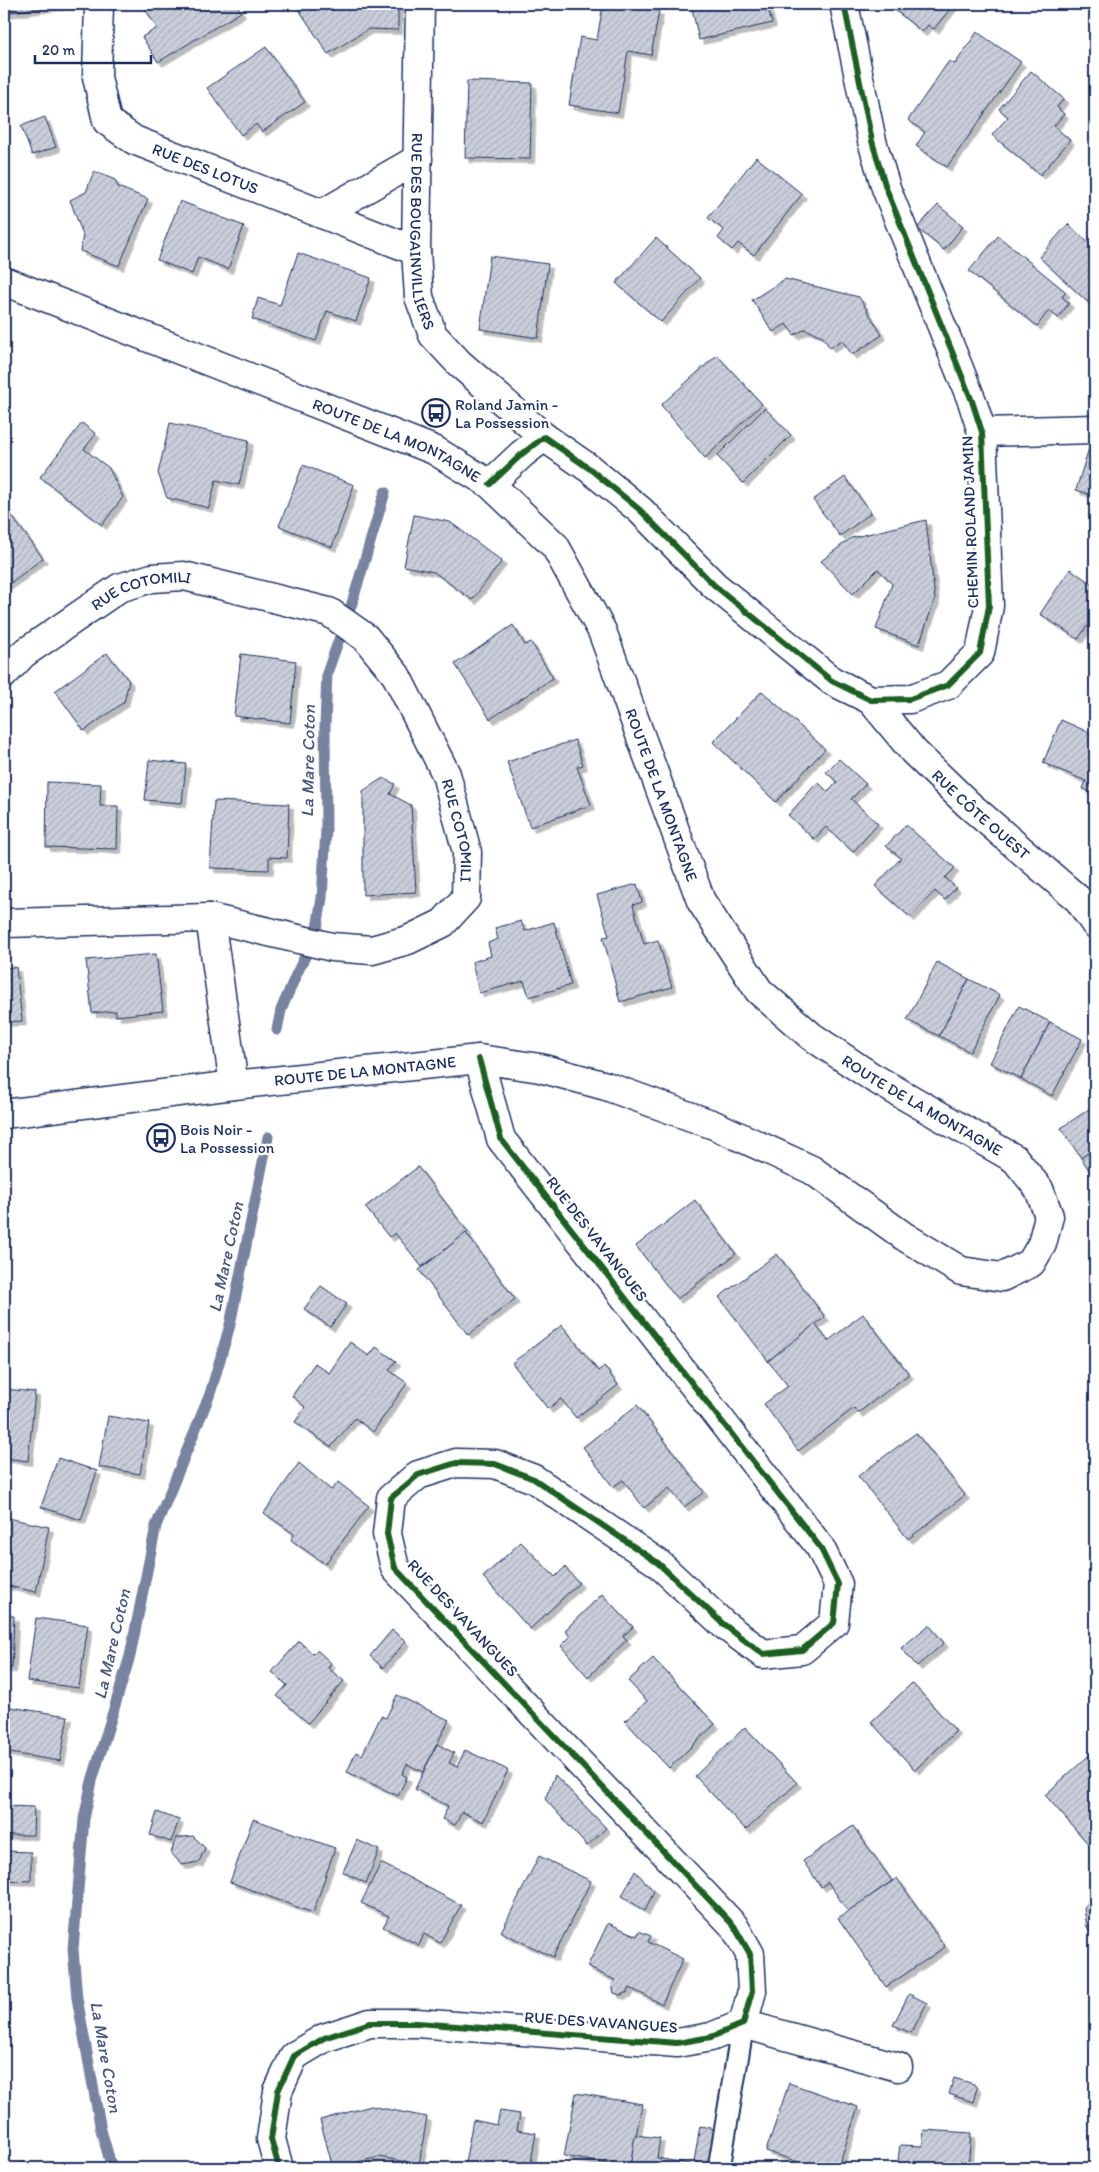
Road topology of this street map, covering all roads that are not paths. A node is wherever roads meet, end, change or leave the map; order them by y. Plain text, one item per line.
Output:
1 (99, 4) edge
2 (420, 4) edge
3 (844, 4) edge
4 (418, 159) junction
5 (322, 214) junction
6 (416, 252) junction
7 (4, 281) edge
8 (1095, 429) edge
9 (982, 432) junction
10 (544, 437) junction
11 (490, 484) junction
12 (4, 674) edge
13 (870, 700) junction
14 (1087, 902) edge
15 (210, 918) junction
16 (4, 923) edge
17 (1095, 924) edge
18 (479, 1059) junction
19 (234, 1084) junction
20 (4, 1114) edge
21 (743, 2024) junction
22 (898, 2067) dead end
23 (278, 2168) edge
24 (718, 2168) edge

1 - 5 street, RUE DES LOTUS
2 - 4 street, RUE DES BOUGAINVILLIERS
3 - 9 street, CHEMIN ROLAND JAMIN
4 - 5 street
4 - 6 street, RUE DES BOUGAINVILLIERS
5 - 6 street, RUE DES LOTUS
6 - 10 street, RUE DES BOUGAINVILLIERS
7 - 11 street, ROUTE DE LA MONTAGNE
8 - 9 street
9 - 13 street, CHEMIN ROLAND JAMIN
10 - 11 street
10 - 13 street, CHEMIN ROLAND JAMIN
11 - 18 street, ROUTE DE LA MONTAGNE
12 - 15 street, RUE COTOMILI
13 - 14 street, RUE CÔTE OUEST
14 - 17 street, RUE CÔTE OUEST
15 - 16 street
15 - 19 street
18 - 19 street, ROUTE DE LA MONTAGNE
18 - 21 street, RUE DES VAVANGUES
19 - 20 street, ROUTE DE LA MONTAGNE
21 - 22 street
21 - 23 street, RUE DES VAVANGUES
21 - 24 lane

